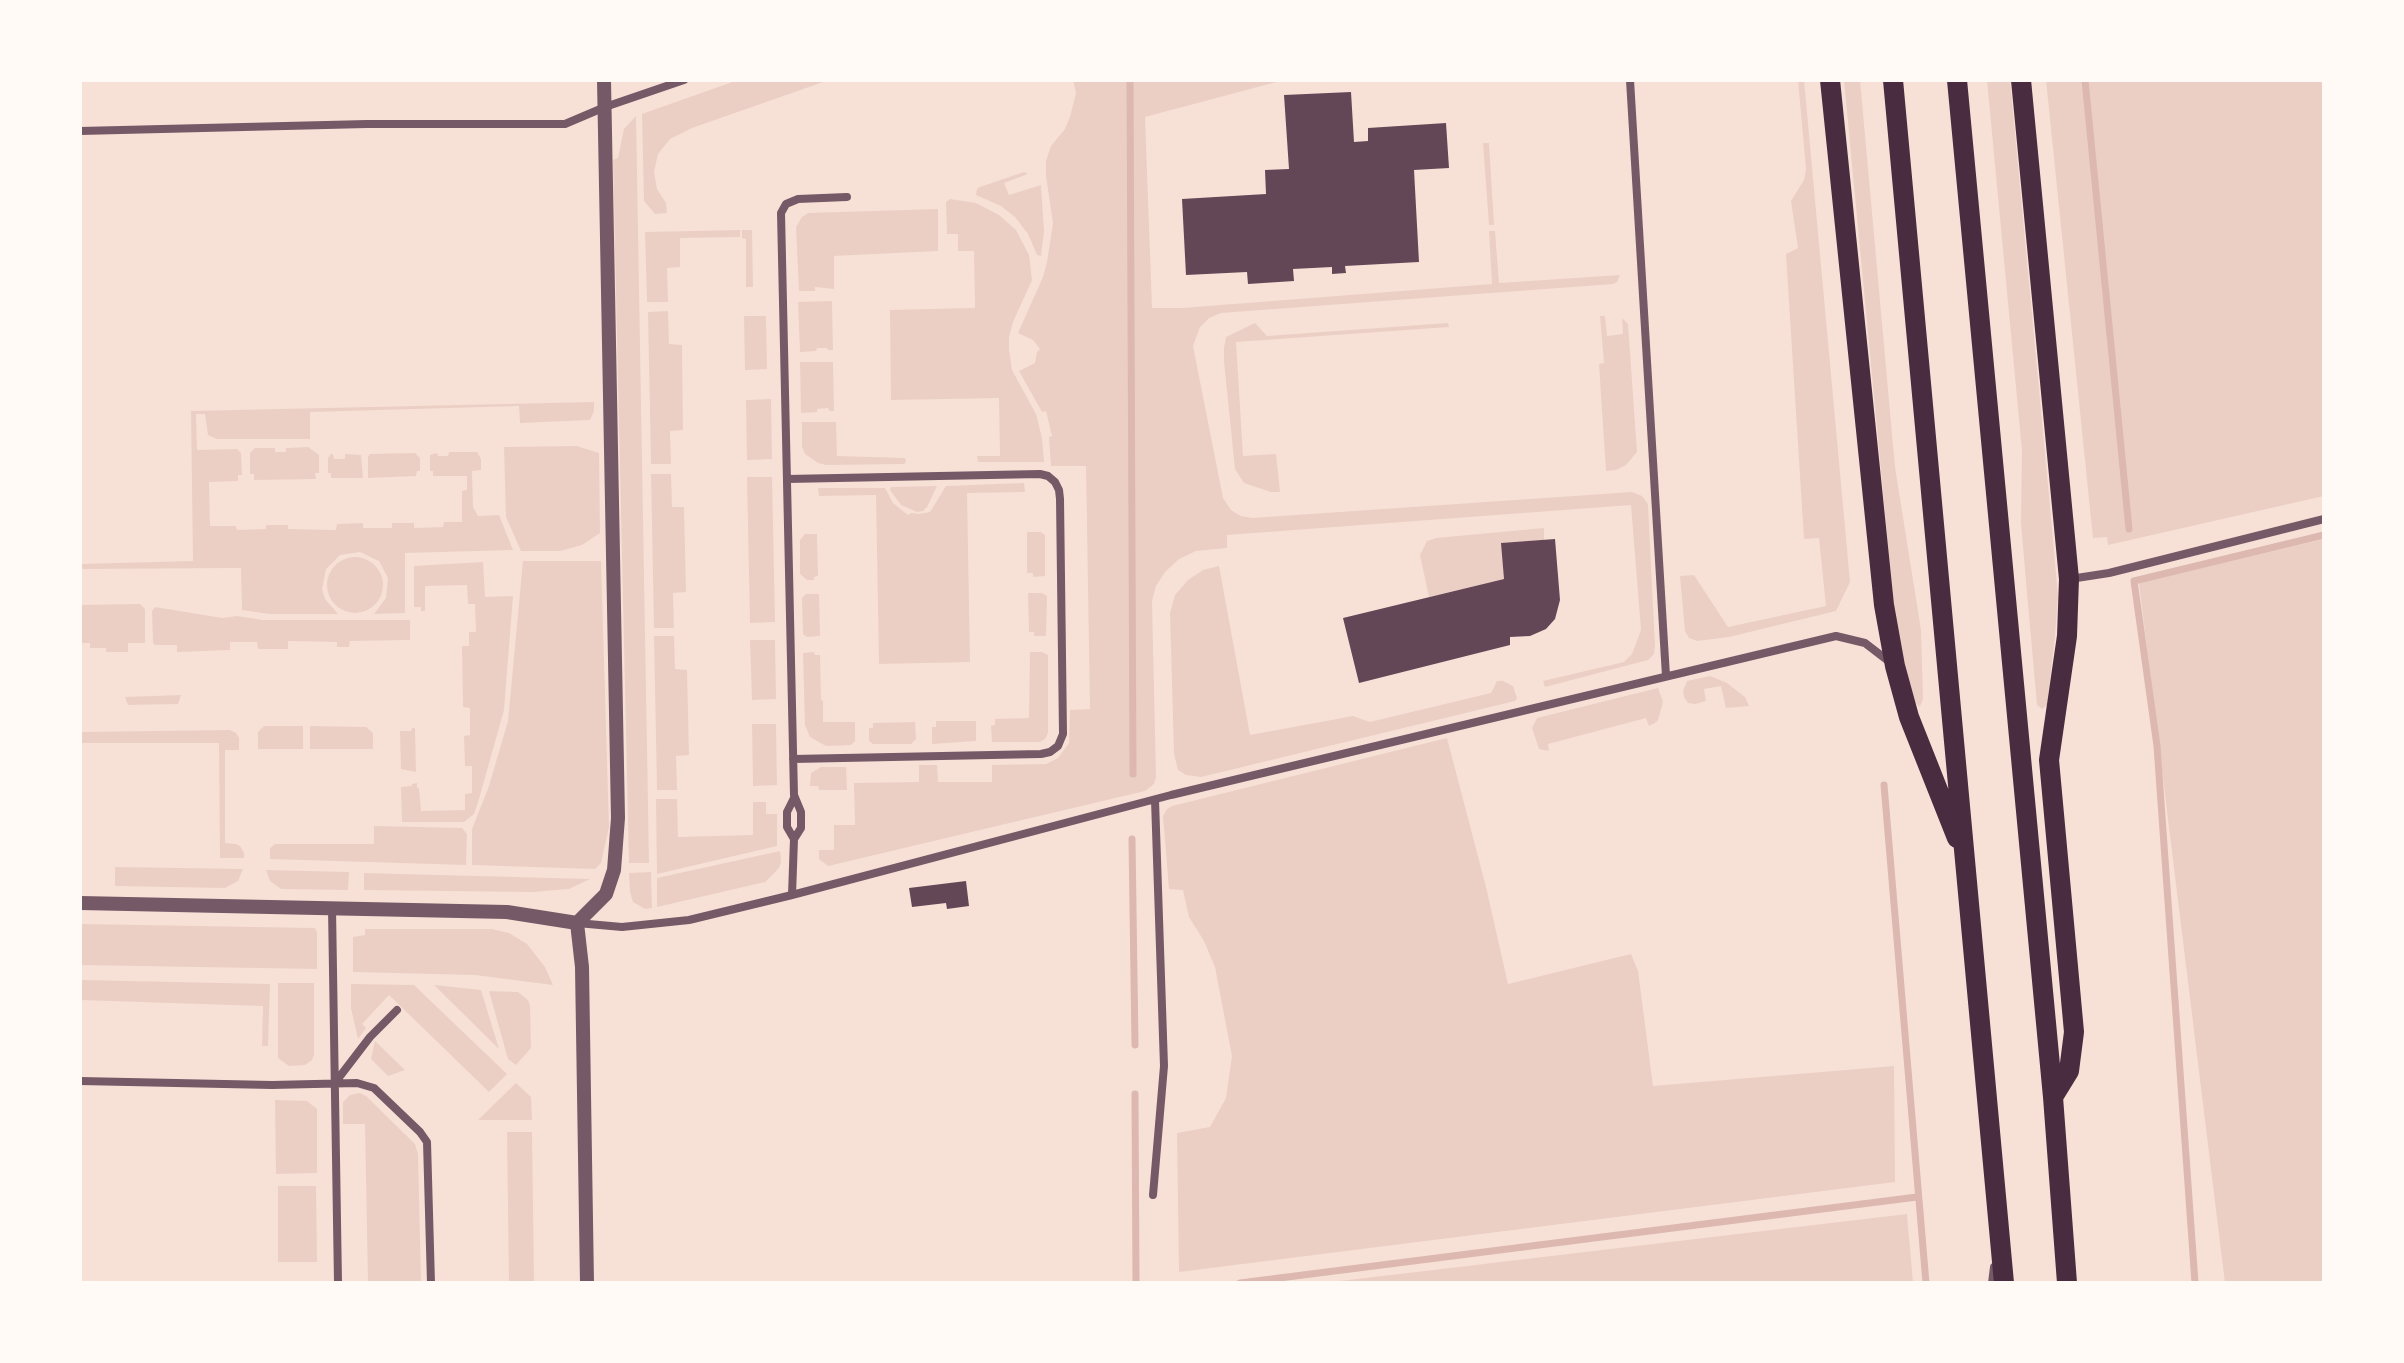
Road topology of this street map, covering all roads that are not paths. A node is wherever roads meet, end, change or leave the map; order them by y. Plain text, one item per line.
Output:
1 (604, 80) edge
2 (684, 80) edge
3 (1630, 80) edge
4 (1830, 80) edge
5 (1893, 80) edge
6 (1957, 80) edge
7 (2021, 80) edge
8 (605, 107) junction
9 (80, 131) edge
10 (847, 197) dead end
11 (787, 479) junction
12 (2324, 519) edge
13 (2069, 579) junction
14 (1895, 666) junction
15 (1666, 676) junction
16 (793, 759) junction
17 (794, 798) junction
18 (1155, 800) junction
19 (794, 839) junction
20 (1966, 861) junction
21 (792, 895) junction
22 (80, 903) edge
23 (332, 908) junction
24 (577, 923) junction
25 (397, 1010) dead end
26 (80, 1081) edge
27 (334, 1085) junction
28 (2053, 1097) junction
29 (1153, 1195) dead end
30 (1998, 1218) junction
31 (2065, 1260) junction
32 (338, 1283) edge
33 (431, 1283) edge
34 (587, 1283) edge
35 (1992, 1283) edge
36 (2004, 1283) edge
37 (2067, 1283) edge
38 (2078, 1283) edge

1 - 8 street
2 - 8 street
3 - 15 street
4 - 14 highway
5 - 20 highway
6 - 28 highway
7 - 13 highway
8 - 9 street
8 - 24 street
10 - 11 street
11 - 16 street
11 - 16 street
12 - 13 street
13 - 28 highway
14 - 15 street
14 - 20 highway
15 - 18 street
16 - 17 street
17 - 19 street
17 - 19 street
18 - 21 street
18 - 29 street
19 - 21 street
20 - 30 highway
21 - 24 street
22 - 23 street
23 - 24 street
23 - 27 street
24 - 34 street
25 - 27 street
26 - 27 street
27 - 32 street
27 - 33 street
28 - 31 highway
30 - 35 street
30 - 36 highway
31 - 37 highway
31 - 38 street

